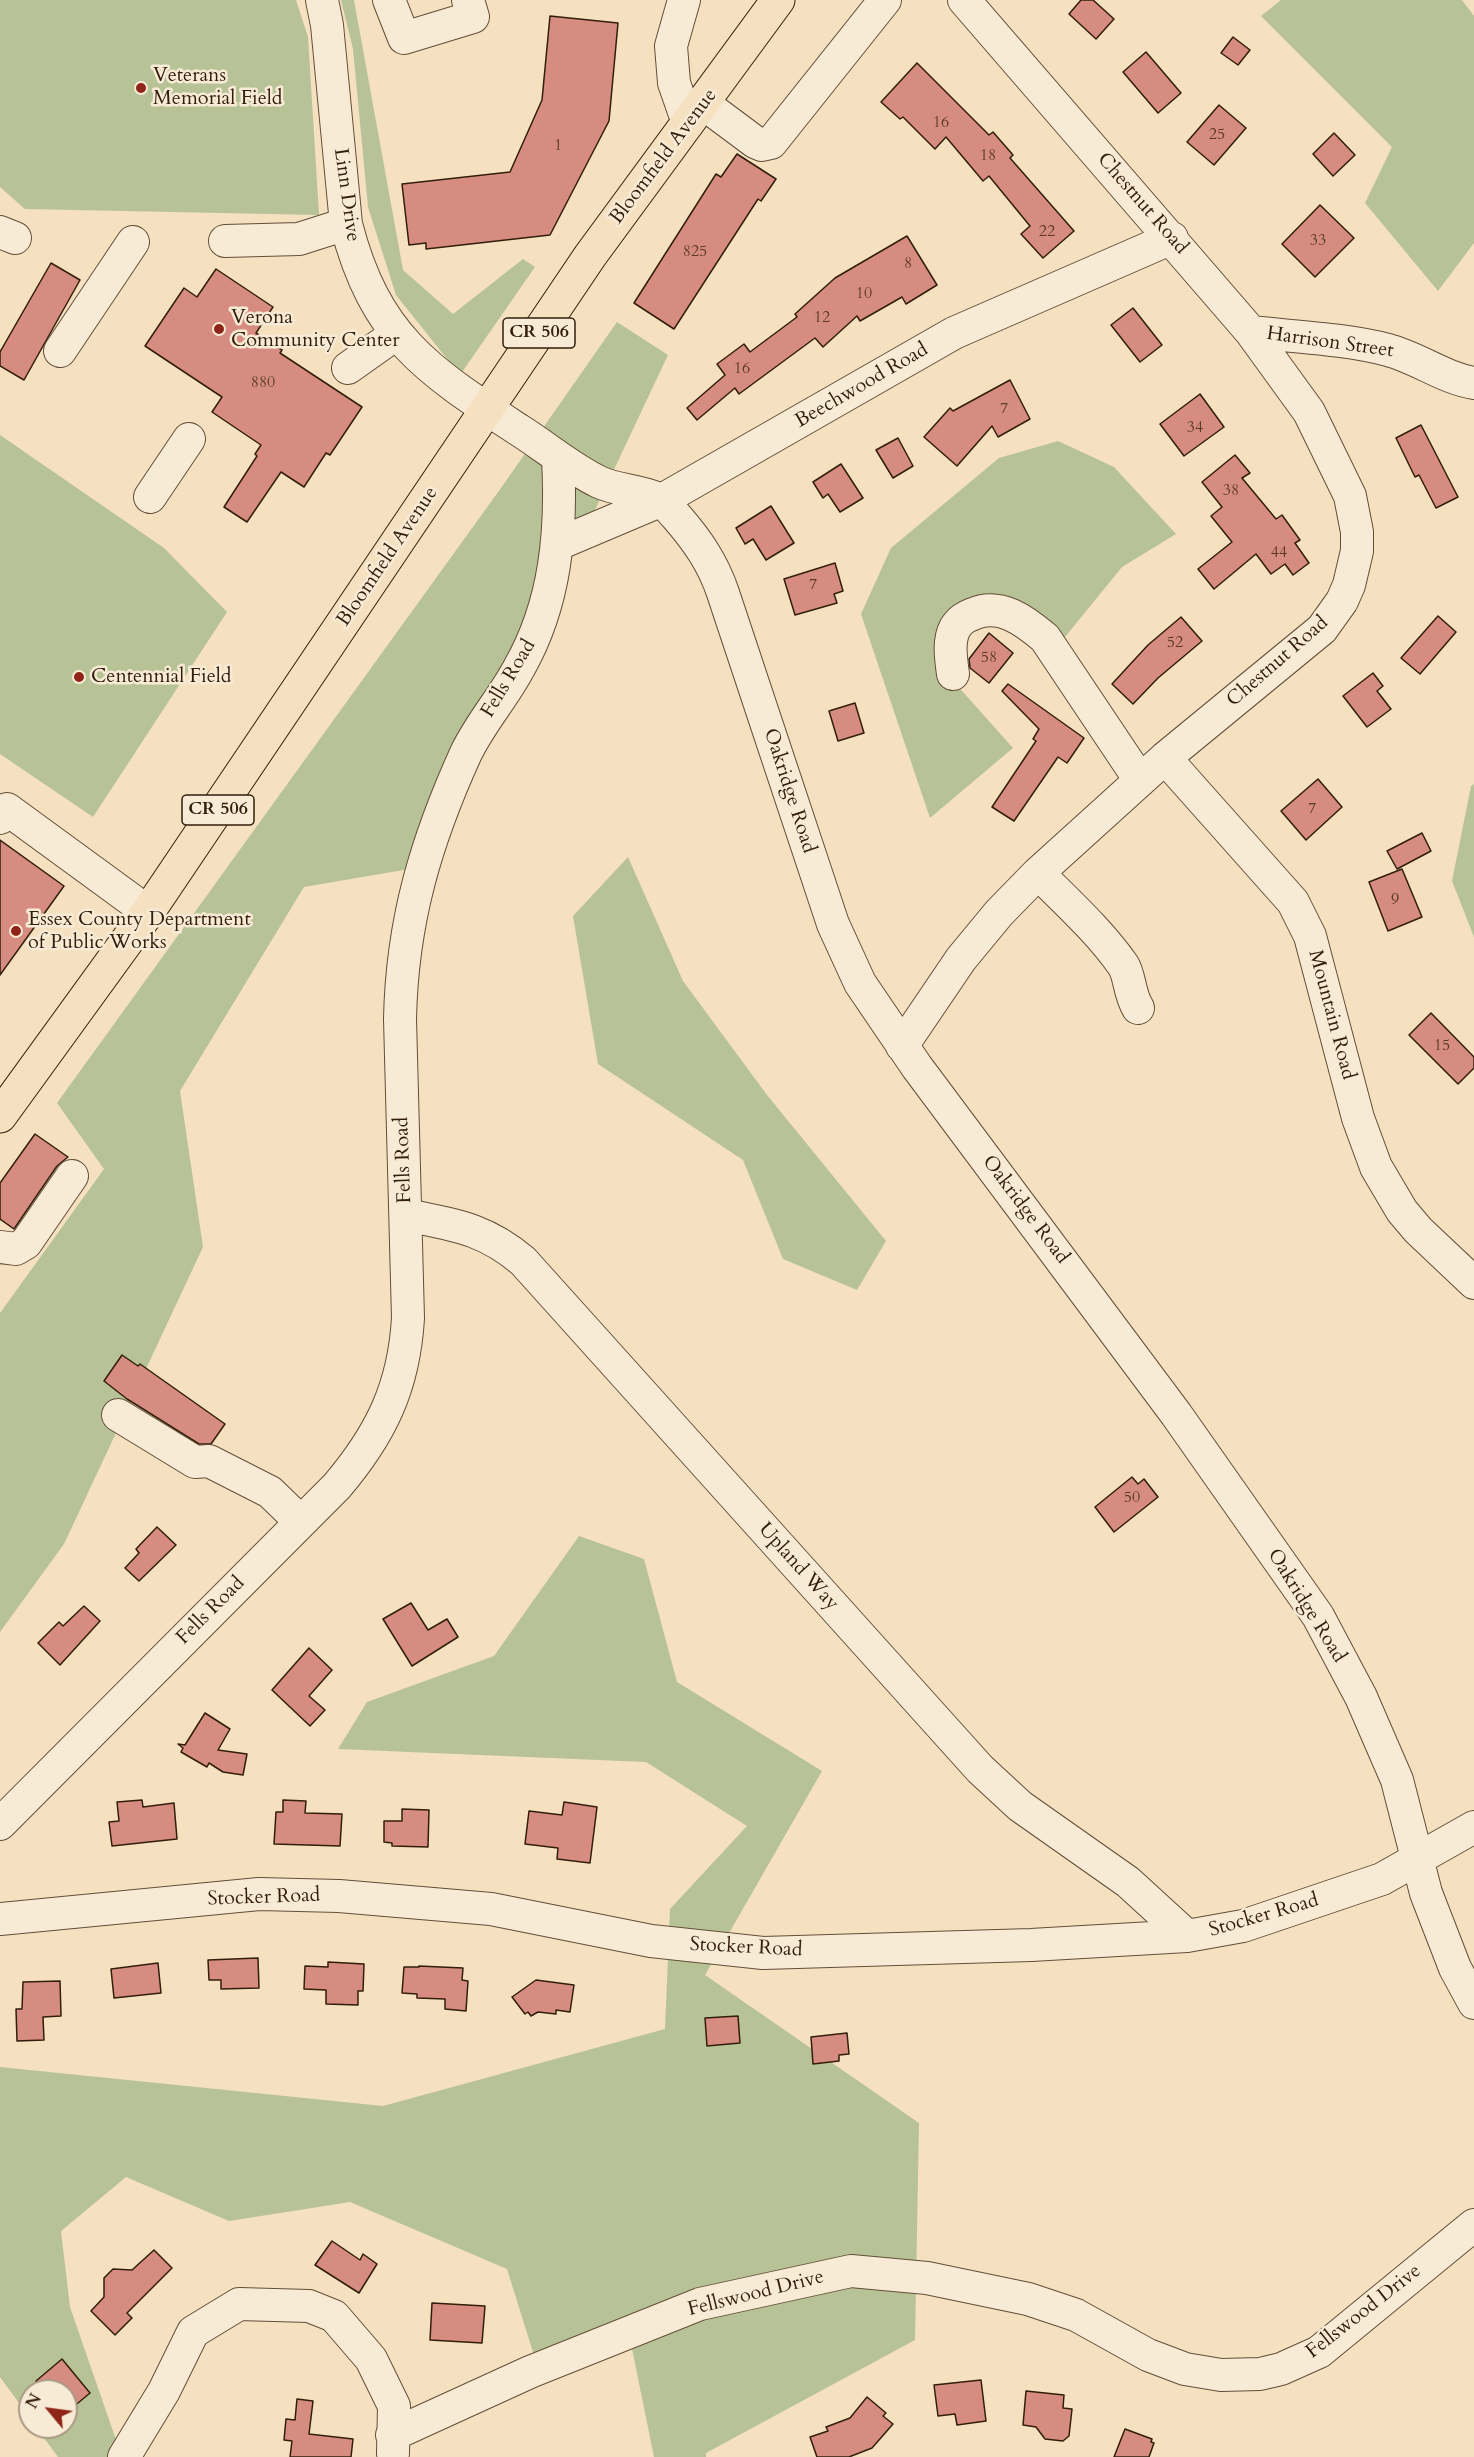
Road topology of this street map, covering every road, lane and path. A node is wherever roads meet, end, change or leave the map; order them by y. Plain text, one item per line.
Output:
1 (322, 0) edge
2 (389, 0) edge
3 (468, 0) edge
4 (684, 0) edge
5 (778, 0) edge
6 (885, 0) edge
7 (964, 0) edge
8 (696, 114) junction
9 (346, 224) junction
10 (1172, 238) junction
11 (225, 241) dead end
12 (133, 242) dead end
13 (1251, 332) junction
14 (396, 334) junction
15 (60, 351) dead end
16 (348, 368) dead end
17 (1474, 383) edge
18 (487, 410) junction
19 (189, 439) dead end
20 (558, 458) junction
21 (150, 497) dead end
22 (662, 500) junction
23 (558, 544) junction
24 (952, 674) dead end
25 (1165, 758) junction
26 (1140, 780) junction
27 (0, 818) edge
28 (1038, 873) junction
29 (148, 912) junction
30 (1138, 1008) dead end
31 (902, 1046) junction
32 (0, 1116) edge
33 (72, 1176) dead end
34 (406, 1215) junction
35 (0, 1247) edge
36 (1474, 1283) edge
37 (118, 1415) dead end
38 (301, 1522) junction
39 (0, 1824) edge
40 (1474, 1827) edge
41 (1418, 1859) junction
42 (0, 1919) edge
43 (1186, 1936) junction
44 (1474, 2003) edge
45 (1474, 2225) edge
46 (393, 2446) edge
47 (124, 2457) edge

1 - 9 street, Linn Drive
2 - 3 street
4 - 8 street
5 - 8 main road, Bloomfield Avenue / CR 506
6 - 8 street
7 - 10 street, Chestnut Road
8 - 18 main road, Bloomfield Avenue / CR 506
9 - 11 street
9 - 14 street, Linn Drive
10 - 13 street, Chestnut Road
10 - 22 street, Beechwood Road
12 - 15 street
13 - 17 street, Harrison Street
13 - 25 street, Chestnut Road
14 - 16 street
14 - 18 street, Linn Drive
18 - 20 street
18 - 29 main road, Bloomfield Avenue / CR 506
19 - 21 street
20 - 22 street
20 - 23 street, Fells Road
22 - 23 street, Beechwood Road
22 - 31 street, Oakridge Road
23 - 34 street, Fells Road
24 - 26 street
25 - 26 street, Chestnut Road
25 - 36 street, Mountain Road
26 - 28 street, Chestnut Road
27 - 29 street
28 - 30 street
28 - 31 street, Chestnut Road
29 - 32 main road, Bloomfield Avenue / CR 506
31 - 41 street, Oakridge Road
33 - 35 street
34 - 38 street, Fells Road
34 - 43 street, Upland Way
37 - 38 street
38 - 39 street, Fells Road
40 - 41 street, Stocker Road
41 - 43 street, Stocker Road
41 - 44 street, Oakridge Road
42 - 43 street, Stocker Road
45 - 46 street, Fellswood Drive
46 - 47 street, Fellswood Drive

